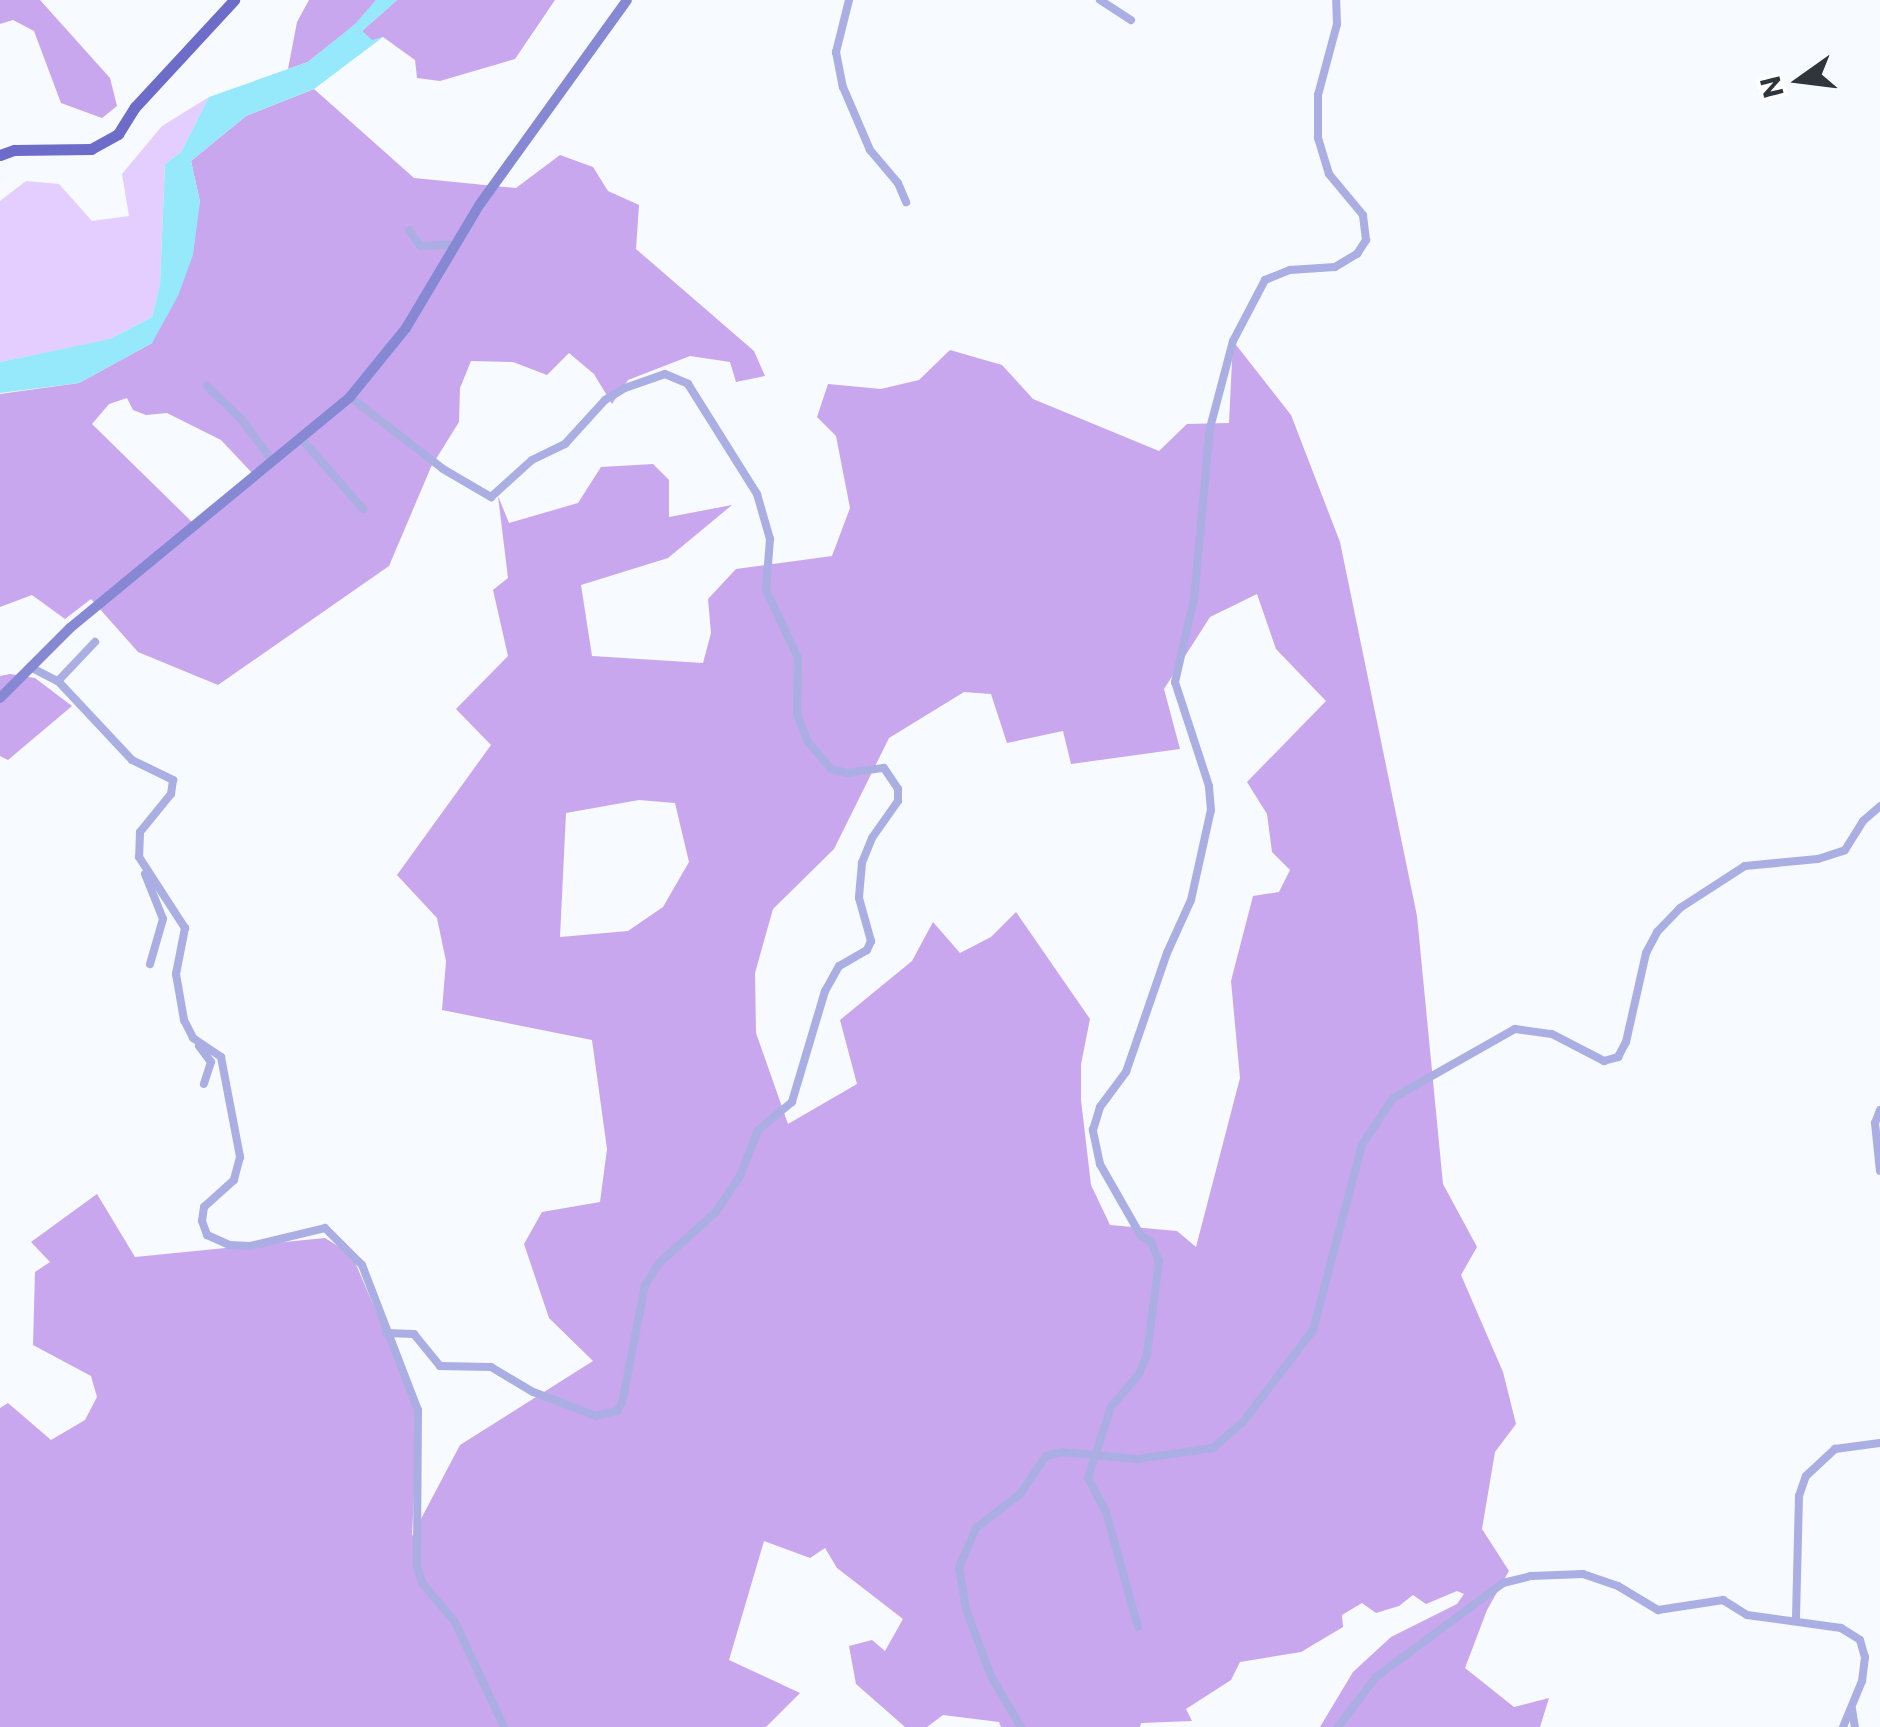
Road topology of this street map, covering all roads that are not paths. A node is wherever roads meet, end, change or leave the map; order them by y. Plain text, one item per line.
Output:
1 (234, 0) edge
2 (627, 0) edge
3 (849, 0) edge
4 (1100, 0) edge
5 (1336, 0) edge
6 (1131, 20) dead end
7 (0, 155) edge
8 (906, 202) dead end
9 (409, 230) dead end
10 (456, 245) junction
11 (207, 386) dead end
12 (350, 397) junction
13 (299, 436) junction
14 (271, 460) junction
15 (364, 509) dead end
16 (94, 642) dead end
17 (30, 667) junction
18 (58, 682) junction
19 (0, 698) edge
20 (1880, 806) edge
21 (139, 857) junction
22 (150, 964) dead end
23 (193, 1038) junction
24 (204, 1084) dead end
25 (1880, 1110) edge
26 (1880, 1170) edge
27 (386, 1333) junction
28 (1880, 1443) edge
29 (1097, 1453) junction
30 (1796, 1618) junction
31 (1138, 1627) dead end
32 (1852, 1709) junction
33 (504, 1727) edge
34 (1021, 1727) edge
35 (1338, 1727) edge
36 (1844, 1727) edge
37 (1855, 1727) edge

1 - 7 main road
2 - 10 street
3 - 8 street
4 - 6 street
5 - 29 street
9 - 10 street
10 - 12 street
11 - 14 street
12 - 13 street
12 - 27 street
13 - 14 street
13 - 15 street
14 - 17 street
16 - 18 street
17 - 18 street
17 - 19 street
18 - 21 street
20 - 29 street
21 - 22 street
21 - 23 street
23 - 24 street
23 - 27 street
25 - 26 street
27 - 33 street
28 - 30 street
29 - 31 street
29 - 34 street
30 - 32 street
30 - 35 street
32 - 36 street
32 - 37 street

